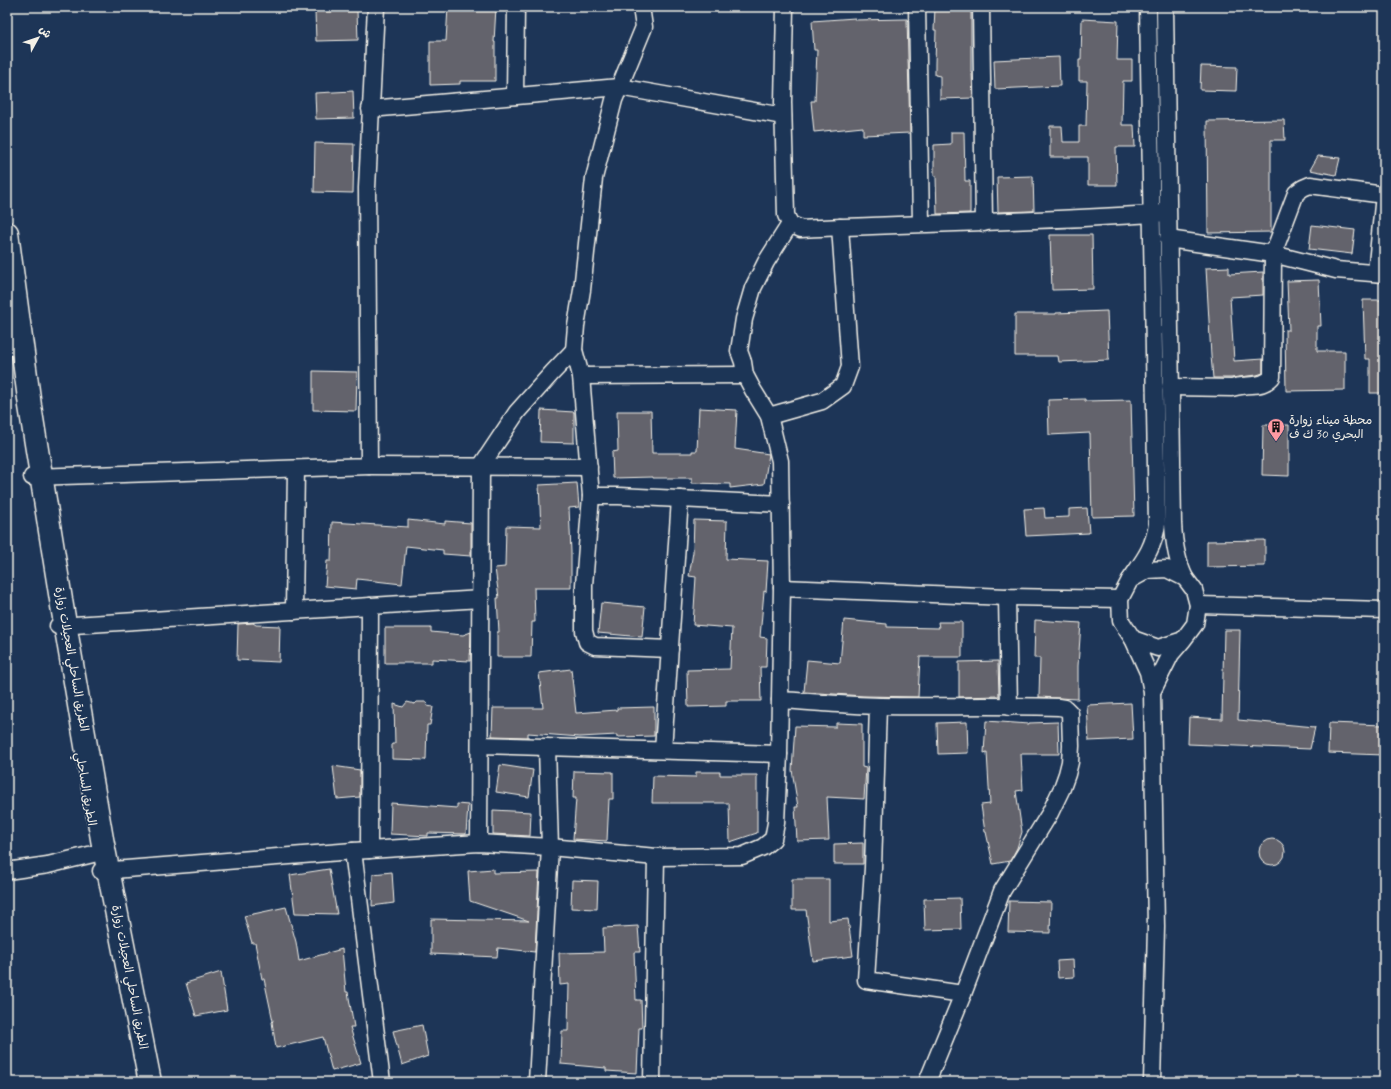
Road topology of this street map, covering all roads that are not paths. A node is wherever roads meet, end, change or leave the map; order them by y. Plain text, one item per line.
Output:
1 (376, 7) edge
2 (516, 7) edge
3 (641, 7) edge
4 (785, 7) edge
5 (918, 7) edge
6 (981, 7) edge
7 (1148, 7) edge
8 (1165, 7) edge
9 (620, 88) junction
10 (515, 96) junction
11 (370, 109) junction
12 (783, 116) junction
13 (1384, 195) edge
14 (1159, 214) junction
15 (984, 223) junction
16 (790, 224) junction
17 (921, 224) junction
18 (840, 227) junction
19 (7, 233) edge
20 (1168, 239) junction
21 (1273, 254) junction
22 (1380, 274) edge
23 (7, 304) edge
24 (10, 346) edge
25 (574, 350) junction
26 (745, 375) junction
27 (581, 376) junction
28 (1170, 387) junction
29 (769, 416) junction
30 (369, 466) junction
31 (481, 466) junction
32 (589, 467) junction
33 (296, 468) junction
34 (36, 477) junction
35 (591, 496) junction
36 (680, 499) junction
37 (781, 504) junction
38 (1185, 578) junction
39 (1130, 580) junction
40 (782, 588) junction
41 (1007, 597) junction
42 (481, 598) junction
43 (1120, 599) junction
44 (1198, 605) junction
45 (370, 606) junction
46 (294, 610) junction
47 (1384, 610) edge
48 (62, 626) junction
49 (1133, 639) junction
50 (1183, 640) junction
51 (670, 649) junction
52 (1152, 692) junction
53 (780, 700) junction
54 (878, 706) junction
55 (1009, 707) junction
56 (480, 745) junction
57 (547, 747) junction
58 (663, 750) junction
59 (779, 754) junction
60 (479, 843) junction
61 (550, 847) junction
62 (369, 850) junction
63 (352, 851) junction
64 (656, 857) junction
65 (102, 865) junction
66 (7, 872) edge
67 (963, 994) junction
68 (141, 1082) edge
69 (150, 1082) edge
70 (382, 1082) edge
71 (537, 1082) edge
72 (652, 1082) edge
73 (927, 1082) edge
74 (1152, 1082) edge

1 - 11 street
2 - 10 street
3 - 9 street
4 - 12 street
5 - 17 street
6 - 15 street
7 - 14 street
8 - 14 street
9 - 10 street
9 - 12 street
9 - 25 street
10 - 11 street
11 - 30 street
12 - 16 street
13 - 21 street
13 - 22 street
14 - 15 street
14 - 20 street
14 - 39 street
15 - 17 street
16 - 18 street
16 - 26 street
17 - 18 street
18 - 29 street
19 - 34 highway
20 - 21 street
20 - 28 street
21 - 22 street
21 - 28 street
23 - 24 highway, الطريق الساحلي
24 - 34 highway, الطريق الساحلي
25 - 27 street
25 - 31 street
26 - 27 street
26 - 29 street
27 - 32 street
28 - 38 street
29 - 37 street
30 - 31 street
30 - 33 street
31 - 32 street
31 - 42 street
32 - 35 street
33 - 34 street
33 - 46 street
34 - 48 highway, الطريق الساحلي
35 - 36 street
35 - 51 street
36 - 37 street
36 - 51 street
37 - 40 street
38 - 39 street
38 - 44 street
39 - 43 street
40 - 41 street
40 - 53 street
41 - 43 street
41 - 55 street
42 - 45 street
42 - 56 street
43 - 49 street
44 - 47 street
44 - 50 street
45 - 46 street
45 - 62 street
46 - 48 street
48 - 65 highway, الطريق الساحلي
49 - 50 street
49 - 52 street
50 - 52 street
51 - 58 street
52 - 74 street
53 - 54 street
53 - 59 street
54 - 55 street
54 - 67 street
55 - 67 street
56 - 57 street
56 - 60 street
57 - 58 street
57 - 61 street
58 - 59 street
59 - 64 street
60 - 61 street
60 - 62 street
61 - 64 street
61 - 71 street
62 - 63 street
63 - 65 street
63 - 70 street
64 - 72 street
65 - 66 street
65 - 68 highway, الطريق الساحلي
65 - 69 highway, الطريق الساحلي العجيلات زوارة
67 - 73 street

